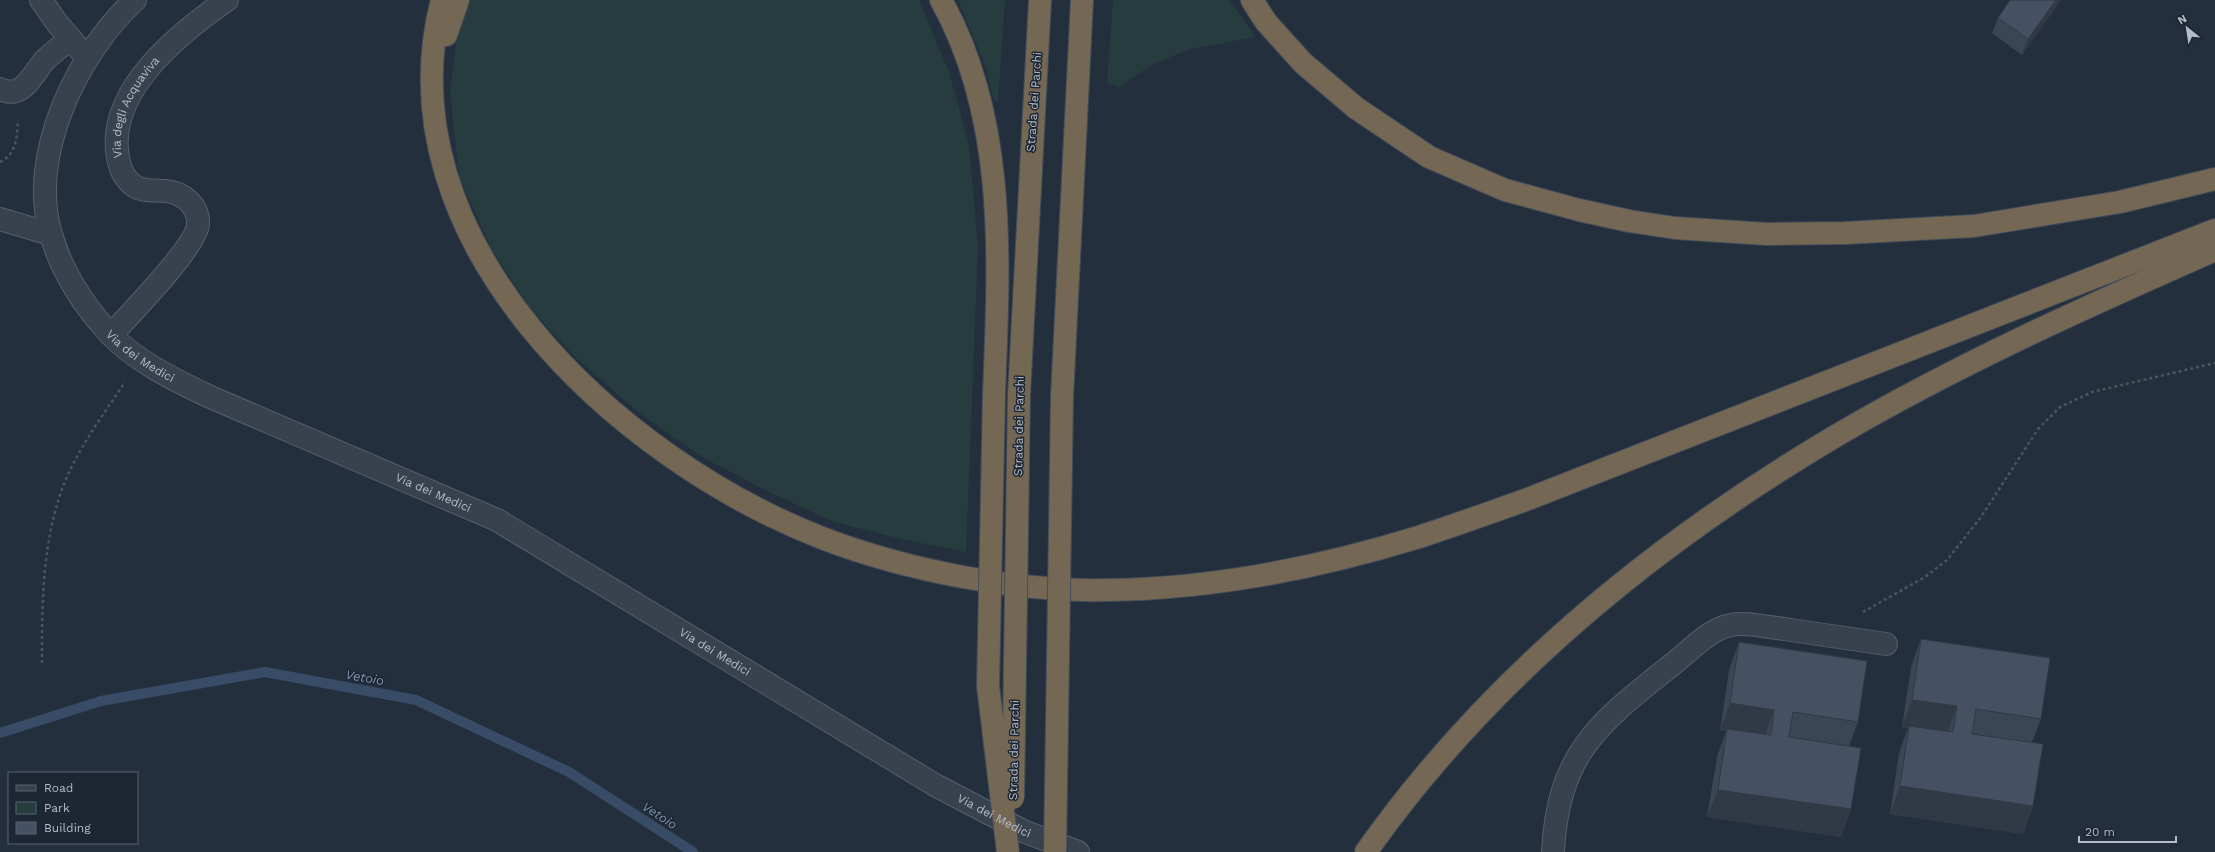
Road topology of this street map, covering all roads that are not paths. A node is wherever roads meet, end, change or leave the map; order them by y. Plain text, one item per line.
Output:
1 (41, 0) edge
2 (135, 0) edge
3 (227, 0) edge
4 (442, 0) edge
5 (458, 0) edge
6 (941, 0) edge
7 (1040, 0) edge
8 (1082, 0) edge
9 (1252, 0) edge
10 (71, 39) junction
11 (87, 58) junction
12 (0, 89) edge
13 (432, 106) junction
14 (2215, 179) edge
15 (0, 219) edge
16 (2215, 230) edge
17 (50, 234) junction
18 (2215, 250) edge
19 (111, 335) junction
20 (1886, 644) dead end
21 (1008, 852) edge
22 (1012, 852) edge
23 (1056, 852) edge
24 (1078, 852) edge
25 (1366, 852) edge
26 (1553, 852) edge

1 - 10 street
2 - 11 street, Via dei Medici
3 - 19 street, Via degli Acquaviva
4 - 13 highway
5 - 13 highway
6 - 21 highway, bridge
7 - 22 highway, Strada dei Parchi, bridge
8 - 23 highway, bridge
9 - 14 highway
10 - 11 street
10 - 12 street
11 - 17 street, Via dei Medici
13 - 16 highway
15 - 17 street
17 - 19 street, Via dei Medici
18 - 25 highway
19 - 24 street, Via dei Medici
20 - 26 street

